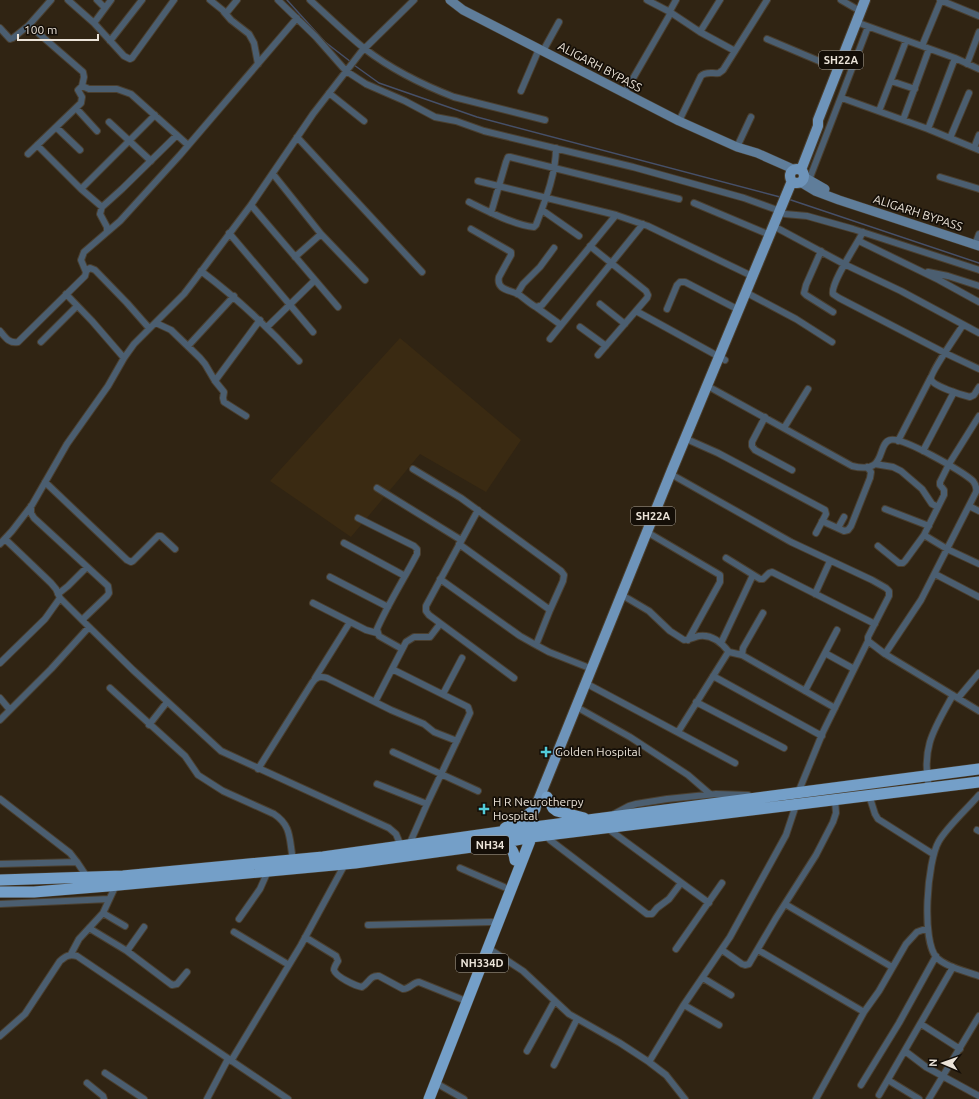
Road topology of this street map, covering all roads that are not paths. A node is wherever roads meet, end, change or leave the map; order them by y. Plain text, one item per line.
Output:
1 (51, 0) edge
2 (68, 0) edge
3 (97, 0) edge
4 (111, 0) edge
5 (142, 0) edge
6 (174, 0) edge
7 (210, 0) edge
8 (237, 0) edge
9 (278, 0) edge
10 (310, 0) edge
11 (414, 0) edge
12 (450, 0) edge
13 (647, 0) edge
14 (676, 0) edge
15 (720, 0) edge
16 (766, 0) edge
17 (841, 0) edge
18 (865, 0) edge
19 (941, 0) edge
20 (105, 8) junction
21 (860, 11) junction
22 (224, 12) junction
23 (670, 12) junction
24 (979, 16) edge
25 (297, 18) junction
26 (559, 22) dead end
27 (856, 22) junction
28 (94, 23) junction
29 (29, 25) junction
30 (868, 27) junction
31 (0, 28) edge
32 (700, 32) junction
33 (979, 32) edge
34 (767, 39) dead end
35 (110, 41) junction
36 (906, 41) junction
37 (922, 46) junction
38 (930, 49) junction
39 (363, 50) junction
40 (541, 50) junction
41 (735, 51) junction
42 (955, 58) junction
43 (258, 64) junction
44 (967, 64) junction
45 (838, 68) junction
46 (348, 69) junction
47 (979, 69) edge
48 (891, 81) junction
49 (82, 86) junction
50 (915, 89) junction
51 (520, 91) dead end
52 (329, 93) junction
53 (969, 93) dead end
54 (624, 94) junction
55 (842, 98) junction
56 (76, 108) junction
57 (879, 111) junction
58 (155, 115) junction
59 (751, 117) dead end
60 (545, 120) dead end
61 (903, 120) junction
62 (364, 121) dead end
63 (679, 121) junction
64 (109, 122) dead end
65 (56, 127) junction
66 (928, 129) junction
67 (96, 131) dead end
68 (177, 135) junction
69 (979, 135) edge
70 (297, 137) junction
71 (950, 138) junction
72 (129, 141) junction
73 (37, 145) junction
74 (188, 145) junction
75 (556, 148) junction
76 (739, 148) junction
77 (976, 149) edge
78 (80, 150) dead end
79 (28, 154) dead end
80 (151, 161) junction
81 (554, 168) junction
82 (273, 174) junction
83 (940, 177) dead end
84 (797, 178) junction
85 (478, 181) dead end
86 (499, 186) junction
87 (81, 189) junction
88 (979, 189) edge
89 (546, 198) junction
90 (679, 199) dead end
91 (469, 202) dead end
92 (694, 203) dead end
93 (251, 205) junction
94 (102, 207) junction
95 (542, 210) junction
96 (784, 210) junction
97 (491, 213) junction
98 (616, 215) junction
99 (643, 224) junction
100 (471, 229) dead end
101 (779, 229) junction
102 (107, 232) junction
103 (863, 232) junction
104 (229, 233) junction
105 (321, 234) junction
106 (979, 234) edge
107 (770, 235) junction
108 (579, 236) dead end
109 (859, 241) junction
110 (977, 245) edge
111 (590, 246) junction
112 (554, 248) dead end
113 (821, 252) junction
114 (296, 257) junction
115 (610, 264) junction
116 (844, 264) junction
117 (979, 270) edge
118 (86, 271) junction
119 (201, 271) junction
120 (422, 272) dead end
121 (922, 272) junction
122 (754, 277) junction
123 (315, 280) junction
124 (365, 280) dead end
125 (979, 286) edge
126 (66, 294) junction
127 (517, 294) junction
128 (749, 295) junction
129 (234, 296) junction
130 (979, 302) edge
131 (290, 304) junction
132 (600, 304) dead end
133 (77, 306) junction
134 (338, 308) dead end
135 (536, 308) junction
136 (667, 309) dead end
137 (739, 310) junction
138 (636, 311) junction
139 (833, 312) dead end
140 (260, 320) junction
141 (156, 323) junction
142 (625, 324) junction
143 (561, 325) junction
144 (963, 325) junction
145 (267, 327) junction
146 (580, 327) dead end
147 (149, 328) junction
148 (0, 331) edge
149 (313, 332) dead end
150 (979, 333) edge
151 (550, 339) dead end
152 (41, 342) dead end
153 (832, 342) dead end
154 (188, 346) junction
155 (606, 346) junction
156 (945, 353) junction
157 (598, 355) dead end
158 (124, 358) junction
159 (722, 359) junction
160 (299, 361) dead end
161 (979, 369) edge
162 (931, 377) junction
163 (215, 382) junction
164 (979, 387) edge
165 (713, 389) junction
166 (808, 389) dead end
167 (954, 392) junction
168 (246, 416) dead end
169 (979, 416) edge
170 (765, 417) junction
171 (784, 428) junction
172 (691, 441) junction
173 (898, 441) junction
174 (923, 451) junction
175 (875, 464) junction
176 (949, 464) junction
177 (867, 467) junction
178 (413, 469) dead end
179 (792, 470) dead end
180 (676, 477) junction
181 (45, 482) junction
182 (377, 488) dead end
183 (31, 506) junction
184 (969, 506) junction
185 (938, 507) junction
186 (885, 509) dead end
187 (478, 510) junction
188 (979, 511) edge
189 (844, 517) dead end
190 (358, 518) dead end
191 (822, 521) junction
192 (929, 526) junction
193 (838, 528) junction
194 (816, 533) dead end
195 (652, 535) junction
196 (924, 535) junction
197 (3, 542) edge
198 (460, 542) junction
199 (344, 543) dead end
200 (878, 546) dead end
201 (175, 549) dead end
202 (947, 549) junction
203 (726, 558) dead end
204 (830, 561) junction
205 (979, 564) edge
206 (87, 567) junction
207 (935, 574) junction
208 (753, 575) junction
209 (405, 576) junction
210 (330, 577) dead end
211 (440, 579) junction
212 (815, 594) junction
213 (59, 596) junction
214 (979, 597) edge
215 (627, 598) junction
216 (313, 603) dead end
217 (388, 607) junction
218 (550, 610) junction
219 (763, 613) dead end
220 (82, 620) junction
221 (350, 622) junction
222 (440, 624) junction
223 (875, 624) junction
224 (89, 627) junction
225 (837, 630) dead end
226 (377, 633) junction
227 (688, 640) junction
228 (868, 641) junction
229 (721, 643) junction
230 (536, 645) junction
231 (402, 648) junction
232 (729, 652) junction
233 (825, 653) junction
234 (885, 654) junction
235 (742, 655) junction
236 (462, 658) dead end
237 (0, 663) edge
238 (392, 669) junction
239 (592, 669) junction
240 (854, 669) junction
241 (979, 673) edge
242 (712, 676) junction
243 (315, 678) junction
244 (514, 678) dead end
245 (591, 686) junction
246 (110, 688) dead end
247 (805, 691) junction
248 (443, 694) junction
249 (955, 696) junction
250 (0, 698) edge
251 (167, 702) junction
252 (375, 702) junction
253 (696, 702) junction
254 (835, 708) junction
255 (10, 710) junction
256 (582, 710) junction
257 (979, 710) edge
258 (0, 720) edge
259 (149, 725) junction
260 (678, 732) junction
261 (822, 736) junction
262 (457, 741) junction
263 (784, 748) dead end
264 (393, 752) dead end
265 (735, 763) dead end
266 (258, 769) junction
267 (979, 769) edge
268 (441, 774) junction
269 (927, 776) junction
270 (979, 782) edge
271 (377, 784) dead end
272 (929, 788) junction
273 (478, 791) dead end
274 (798, 793) junction
275 (710, 794) junction
276 (870, 795) junction
277 (979, 795) edge
278 (546, 797) junction
279 (771, 797) junction
280 (0, 799) edge
281 (835, 800) junction
282 (426, 804) junction
283 (796, 805) junction
284 (535, 809) junction
285 (594, 820) junction
286 (607, 823) junction
287 (495, 832) junction
288 (529, 833) junction
289 (569, 833) junction
290 (550, 840) junction
291 (501, 843) junction
292 (405, 845) junction
293 (933, 854) junction
294 (519, 858) junction
295 (293, 860) junction
296 (77, 862) junction
297 (0, 864) edge
298 (345, 864) junction
299 (460, 868) dead end
300 (268, 871) junction
301 (87, 877) junction
302 (0, 880) edge
303 (681, 883) junction
304 (722, 883) dead end
305 (116, 886) junction
306 (504, 887) junction
307 (0, 892) edge
308 (109, 899) junction
309 (709, 903) junction
310 (0, 904) edge
311 (785, 904) junction
312 (102, 913) junction
313 (239, 920) dead end
314 (492, 922) junction
315 (368, 924) dead end
316 (125, 926) dead end
317 (144, 927) dead end
318 (90, 928) junction
319 (928, 928) junction
320 (234, 932) dead end
321 (306, 937) junction
322 (488, 948) junction
323 (676, 949) dead end
324 (722, 950) junction
325 (758, 950) junction
326 (127, 951) junction
327 (71, 954) junction
328 (936, 956) junction
329 (289, 966) junction
330 (892, 967) junction
331 (953, 967) junction
332 (187, 972) dead end
333 (979, 976) edge
334 (703, 978) junction
335 (731, 994) dead end
336 (461, 999) junction
337 (554, 1002) junction
338 (684, 1005) junction
339 (864, 1012) junction
340 (979, 1016) edge
341 (577, 1019) junction
342 (921, 1024) junction
343 (719, 1025) dead end
344 (0, 1036) edge
345 (960, 1050) junction
346 (527, 1051) dead end
347 (905, 1051) junction
348 (230, 1060) junction
349 (649, 1062) junction
350 (439, 1064) junction
351 (554, 1065) dead end
352 (106, 1073) dead end
353 (943, 1077) junction
354 (888, 1080) junction
355 (87, 1083) dead end
356 (436, 1083) junction
357 (861, 1085) dead end
358 (879, 1095) dead end
359 (979, 1096) edge
360 (105, 1098) edge
361 (144, 1099) edge
362 (207, 1099) edge
363 (288, 1099) edge
364 (421, 1099) edge
365 (429, 1099) edge
366 (464, 1099) edge
367 (685, 1099) edge
368 (816, 1099) edge
369 (919, 1099) edge
370 (929, 1099) edge

1 - 29 street
2 - 28 street
3 - 20 street
4 - 20 street
5 - 35 street
6 - 35 street
7 - 22 street
8 - 22 street
9 - 25 street
10 - 39 street
11 - 39 street
12 - 40 main road, ALIGARH BYPASS
13 - 23 street
14 - 23 street
15 - 32 street
16 - 41 street
17 - 21 street
18 - 21 main road, SH22A
19 - 24 street
19 - 37 street
20 - 28 street
21 - 27 main road, SH22A
22 - 43 street
23 - 32 street
23 - 54 street
25 - 43 street
25 - 46 street
26 - 40 street
27 - 30 street
27 - 45 main road, SH22A
28 - 35 street
29 - 31 street
29 - 49 street
30 - 36 street
30 - 55 street
32 - 41 street
33 - 44 street
34 - 45 street
36 - 37 street
36 - 48 street
37 - 38 street
38 - 42 street
38 - 50 street
39 - 46 street
39 - 60 street
40 - 51 street
40 - 54 main road, ALIGARH BYPASS
41 - 63 street
42 - 44 street
42 - 66 street
43 - 74 street
44 - 47 street
45 - 84 main road, SH22A
46 - 52 street
46 - 75 street
48 - 50 street
48 - 57 street
49 - 56 street
49 - 58 street
50 - 61 street
52 - 62 street
52 - 70 street
53 - 71 street
54 - 63 main road, ALIGARH BYPASS
55 - 57 street
55 - 84 street
56 - 65 street
56 - 67 street
57 - 61 street
58 - 68 street
58 - 72 street
59 - 76 street
61 - 66 street
63 - 76 main road, ALIGARH BYPASS
64 - 72 street
65 - 73 street
65 - 78 street
66 - 71 street
68 - 74 street
68 - 80 street
69 - 77 street
70 - 82 street
70 - 120 street
71 - 77 street
72 - 80 street
72 - 87 street
73 - 79 street
73 - 87 street
74 - 102 street
75 - 81 street
75 - 96 street
76 - 84 main road, ALIGARH BYPASS
80 - 94 street
81 - 86 street
81 - 89 street
81 - 90 street
82 - 93 street
82 - 105 street
83 - 88 street
84 - 96 main road, SH22A
84 - 110 main road, ALIGARH BYPASS
85 - 86 street
86 - 89 street
86 - 97 street
87 - 94 street
89 - 95 street
89 - 98 street
91 - 97 street
92 - 107 street
93 - 104 street
93 - 114 street
94 - 102 street
95 - 97 street
95 - 108 street
96 - 101 main road, SH22A
96 - 103 street
96 - 107 main road, SH22A
98 - 99 street
98 - 111 street
99 - 115 street
99 - 122 street
100 - 127 street
101 - 113 street
101 - 128 main road, SH22A
102 - 118 street
103 - 109 street
103 - 117 street
104 - 119 street
104 - 131 street
105 - 114 street
105 - 124 street
106 - 110 street
107 - 122 main road, SH22A
109 - 116 street
109 - 121 street
111 - 115 street
111 - 135 street
112 - 127 street
113 - 116 street
113 - 139 street
114 - 123 street
115 - 138 street
115 - 143 street
116 - 144 street
116 - 156 street
118 - 126 street
118 - 147 street
119 - 129 street
119 - 141 street
121 - 125 street
121 - 130 street
122 - 128 main road, SH22A
123 - 131 street
123 - 134 street
126 - 133 street
126 - 148 street
127 - 135 street
128 - 137 main road, SH22A
128 - 153 street
128 - 159 main road, SH22A
129 - 140 street
129 - 154 street
131 - 145 street
131 - 149 street
132 - 142 street
133 - 152 street
133 - 158 street
135 - 143 street
136 - 137 street
137 - 159 main road, SH22A
138 - 142 street
138 - 159 street
140 - 145 street
140 - 163 street
141 - 147 street
141 - 154 street
142 - 155 street
143 - 151 street
144 - 150 street
144 - 156 street
145 - 160 street
146 - 155 street
147 - 158 street
154 - 163 street
155 - 157 street
156 - 161 street
156 - 162 street
158 - 181 street
159 - 165 main road, SH22A
159 - 239 main road, SH22A
162 - 167 street
162 - 173 street
163 - 168 street
164 - 167 street
165 - 170 street
165 - 172 main road, SH22A
166 - 171 street
167 - 174 street
169 - 176 street
170 - 171 street
170 - 179 street
171 - 177 street
172 - 180 main road, SH22A
172 - 191 street
173 - 174 street
173 - 175 street
174 - 176 street
175 - 177 street
175 - 185 street
176 - 184 street
176 - 185 street
177 - 193 street
178 - 187 street
180 - 195 main road, SH22A
180 - 204 street
181 - 183 street
181 - 201 street
182 - 198 street
183 - 197 street
183 - 206 street
184 - 188 street
184 - 202 street
185 - 192 street
186 - 192 street
187 - 198 street
187 - 218 street
189 - 193 street
190 - 209 street
191 - 193 street
191 - 194 street
192 - 196 street
195 - 215 main road, SH22A
195 - 227 street
196 - 200 street
196 - 202 street
197 - 213 street
198 - 211 street
198 - 218 street
199 - 209 street
202 - 205 street
202 - 207 street
203 - 208 street
204 - 212 street
204 - 223 street
206 - 213 street
206 - 220 street
207 - 214 street
207 - 234 street
208 - 212 street
208 - 229 street
209 - 217 street
210 - 217 street
211 - 222 street
211 - 230 street
212 - 223 street
213 - 220 street
213 - 237 street
215 - 227 street
215 - 245 main road, SH22A
216 - 221 street
217 - 226 street
218 - 230 street
219 - 235 street
220 - 224 street
221 - 226 street
221 - 243 street
222 - 231 street
222 - 244 street
223 - 228 street
224 - 251 street
224 - 255 street
225 - 233 street
226 - 231 street
227 - 229 street
228 - 234 street
228 - 240 street
229 - 232 street
230 - 239 street
231 - 238 street
232 - 235 street
232 - 242 street
233 - 240 street
233 - 247 street
234 - 249 street
235 - 247 street
236 - 248 street
238 - 248 street
238 - 252 street
239 - 284 main road, SH22A
240 - 254 street
241 - 249 street
242 - 253 street
242 - 261 street
243 - 252 street
243 - 266 street
245 - 256 main road, SH22A
245 - 260 street
246 - 259 street
247 - 254 street
248 - 262 street
249 - 257 street
249 - 269 street
250 - 255 street
251 - 259 street
251 - 266 street
252 - 262 street
253 - 260 street
253 - 263 street
254 - 261 street
255 - 258 street
256 - 275 street
256 - 278 main road, SH22A
259 - 295 street
260 - 265 street
261 - 274 street
262 - 268 street
264 - 268 street
266 - 292 street
267 - 269 highway, NH34
268 - 273 street
268 - 282 street
269 - 272 street
269 - 274 highway, NH34
270 - 272 highway, NH34
271 - 282 street
272 - 276 highway, NH34
274 - 279 highway, NH34
275 - 279 street
275 - 286 street
276 - 281 highway, NH34
276 - 293 street
277 - 293 street
278 - 285 highway
278 - 288 main road, SH22A
279 - 286 highway, NH34
280 - 296 street
281 - 283 highway, NH34
281 - 311 street
282 - 292 street
283 - 286 highway, NH34
283 - 324 street
284 - 287 highway
284 - 288 main road, SH22A
285 - 286 highway, NH34
285 - 288 highway, NH34
286 - 289 highway, NH34
286 - 303 street
287 - 288 highway, NH34
287 - 292 highway, NH34
288 - 289 highway, NH34
288 - 291 highway, NH34
288 - 294 highway, NH334D
289 - 290 highway
290 - 294 highway
290 - 303 street
291 - 294 highway
291 - 298 highway, NH34
292 - 295 highway, NH34
293 - 319 street
294 - 306 highway, NH334D
294 - 322 highway, NH334D
295 - 301 highway, NH34
296 - 297 street
296 - 301 street
298 - 300 highway, NH34
298 - 321 street
299 - 306 street
300 - 305 highway, NH34
300 - 313 street
301 - 302 highway, NH34
303 - 309 street
304 - 309 street
305 - 307 highway, NH34
305 - 308 street
306 - 314 highway, NH334D
308 - 310 street
308 - 312 street
309 - 323 street
311 - 325 street
311 - 330 street
312 - 316 street
312 - 318 street
314 - 315 street
314 - 336 highway, NH334D
317 - 326 street
318 - 326 street
318 - 327 street
319 - 328 street
319 - 330 street
320 - 329 street
321 - 329 street
321 - 336 street
322 - 337 street
322 - 350 highway, NH334D
324 - 325 street
324 - 334 street
325 - 339 street
326 - 332 street
327 - 344 street
327 - 348 street
328 - 331 street
328 - 357 street
329 - 348 street
330 - 339 street
331 - 333 street
331 - 342 street
334 - 335 street
334 - 338 street
336 - 350 highway, NH334D
337 - 341 street
337 - 346 street
338 - 343 street
338 - 349 street
339 - 368 street
340 - 345 street
341 - 349 street
341 - 351 street
342 - 345 street
342 - 347 street
345 - 353 street
347 - 353 street
347 - 354 street
348 - 362 street
348 - 363 street
349 - 367 street
350 - 356 highway, NH334D
350 - 364 highway, NH334D
352 - 361 street
353 - 359 street
353 - 370 street
354 - 358 street
354 - 369 street
355 - 360 street
356 - 365 highway, NH334D
356 - 366 street

